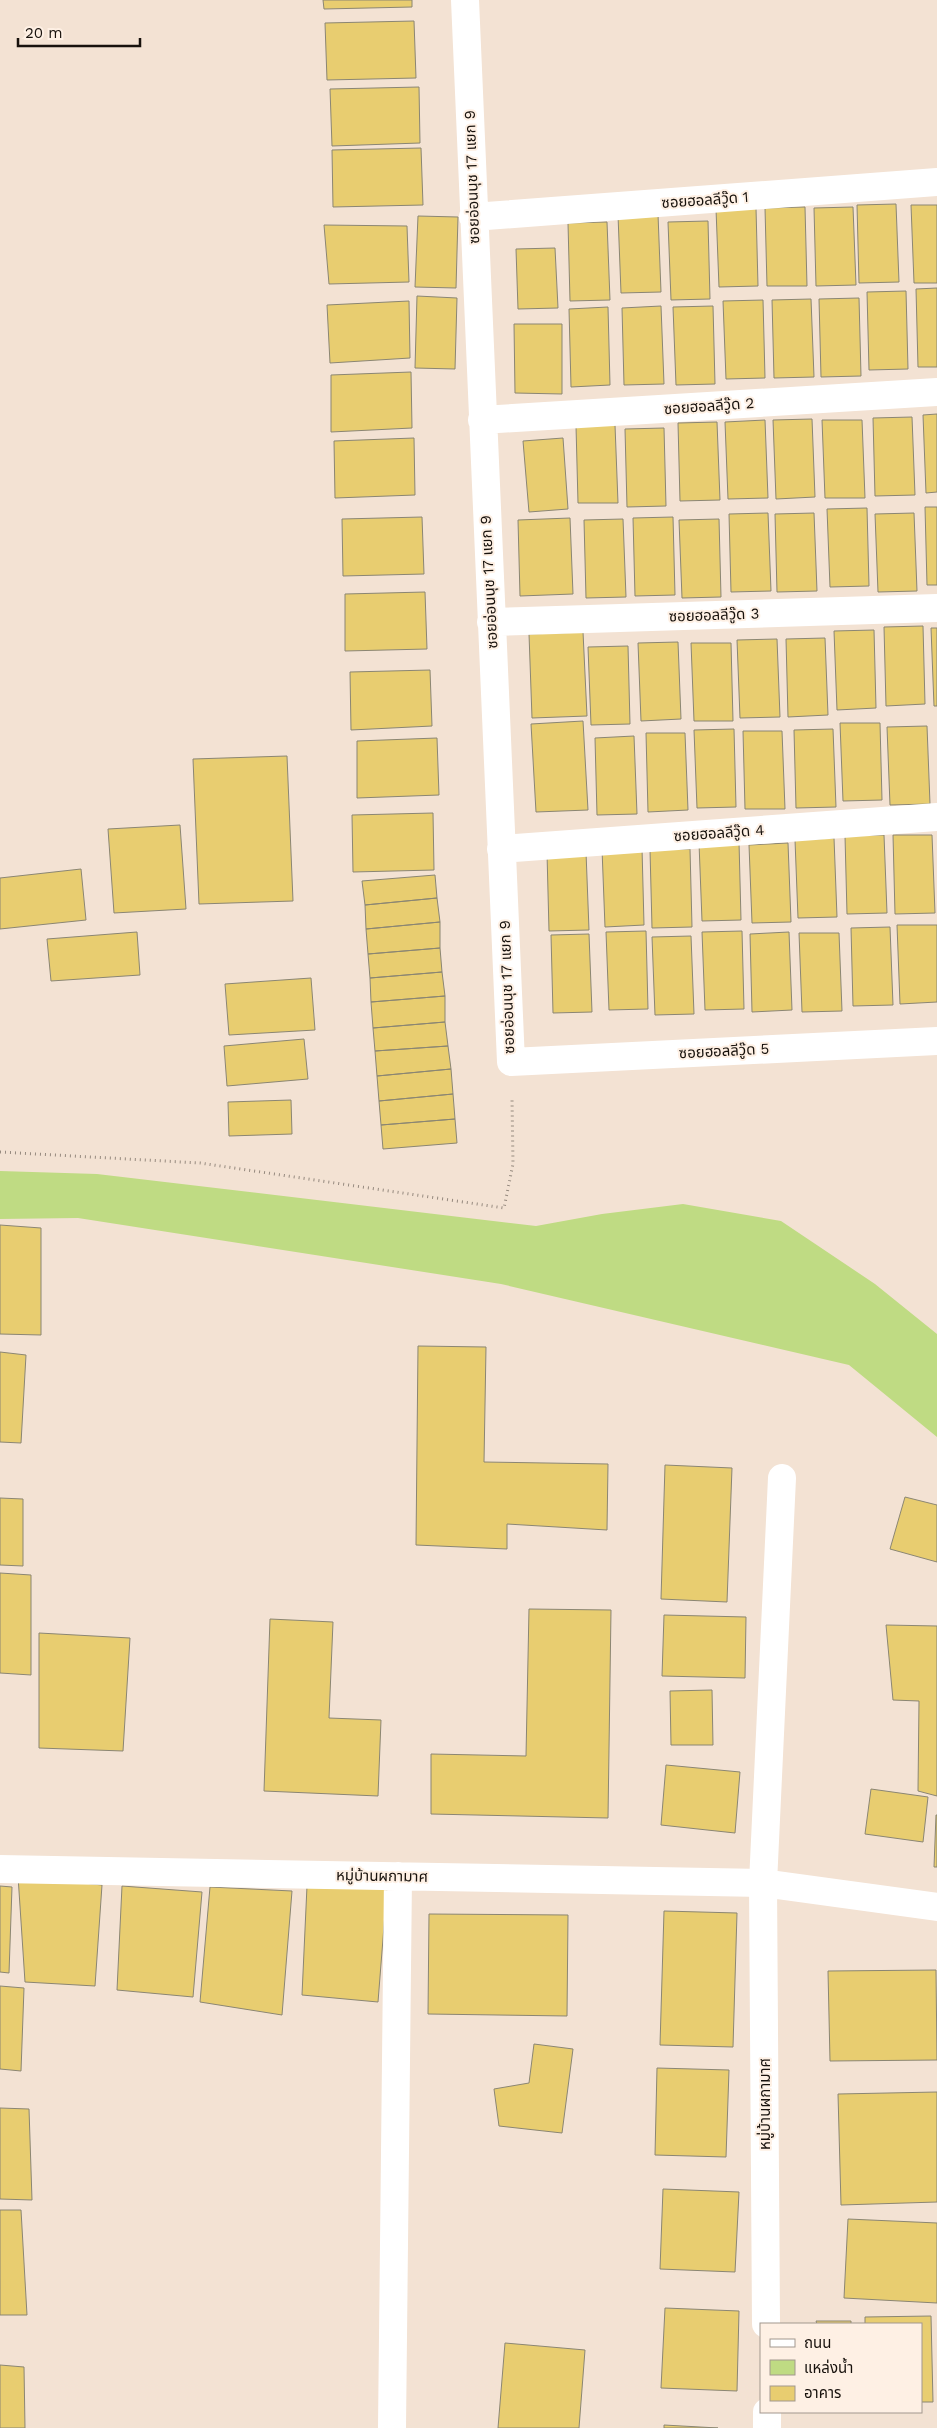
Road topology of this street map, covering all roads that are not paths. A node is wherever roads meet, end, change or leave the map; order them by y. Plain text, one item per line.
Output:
1 (465, 0) edge
2 (937, 182) edge
3 (473, 217) junction
4 (937, 392) edge
5 (482, 420) junction
6 (937, 608) edge
7 (491, 622) junction
8 (937, 817) edge
9 (502, 849) junction
10 (937, 1041) edge
11 (511, 1062) joint
12 (782, 1478) dead end
13 (0, 1870) edge
14 (398, 1876) junction
15 (764, 1883) junction
16 (937, 1907) edge
17 (766, 2323) edge
18 (767, 2413) edge
19 (392, 2428) edge
20 (767, 2428) edge

1 - 3 street, ซอยอ่อนนุช 17 แยก 9
2 - 3 street, ซอยฮอลลีวู๊ด 1
3 - 5 street, ซอยอ่อนนุช 17 แยก 9
4 - 5 street, ซอยฮอลลีวู๊ด 2
5 - 7 street, ซอยอ่อนนุช 17 แยก 9
6 - 7 street, ซอยฮอลลีวู๊ด 3
7 - 9 street, ซอยอ่อนนุช 17 แยก 9
8 - 9 street, ซอยฮอลลีวู๊ด 4
9 - 11 street, ซอยอ่อนนุช 17 แยก 9
10 - 11 street, ซอยฮอลลีวู๊ด 5
12 - 15 street
13 - 14 street, หมู่บ้านผกามาศ
14 - 15 street, หมู่บ้านผกามาศ
14 - 19 street
15 - 16 street, หมู่บ้านผกามาศ
15 - 17 street, หมู่บ้านผกามาศ
18 - 20 street

